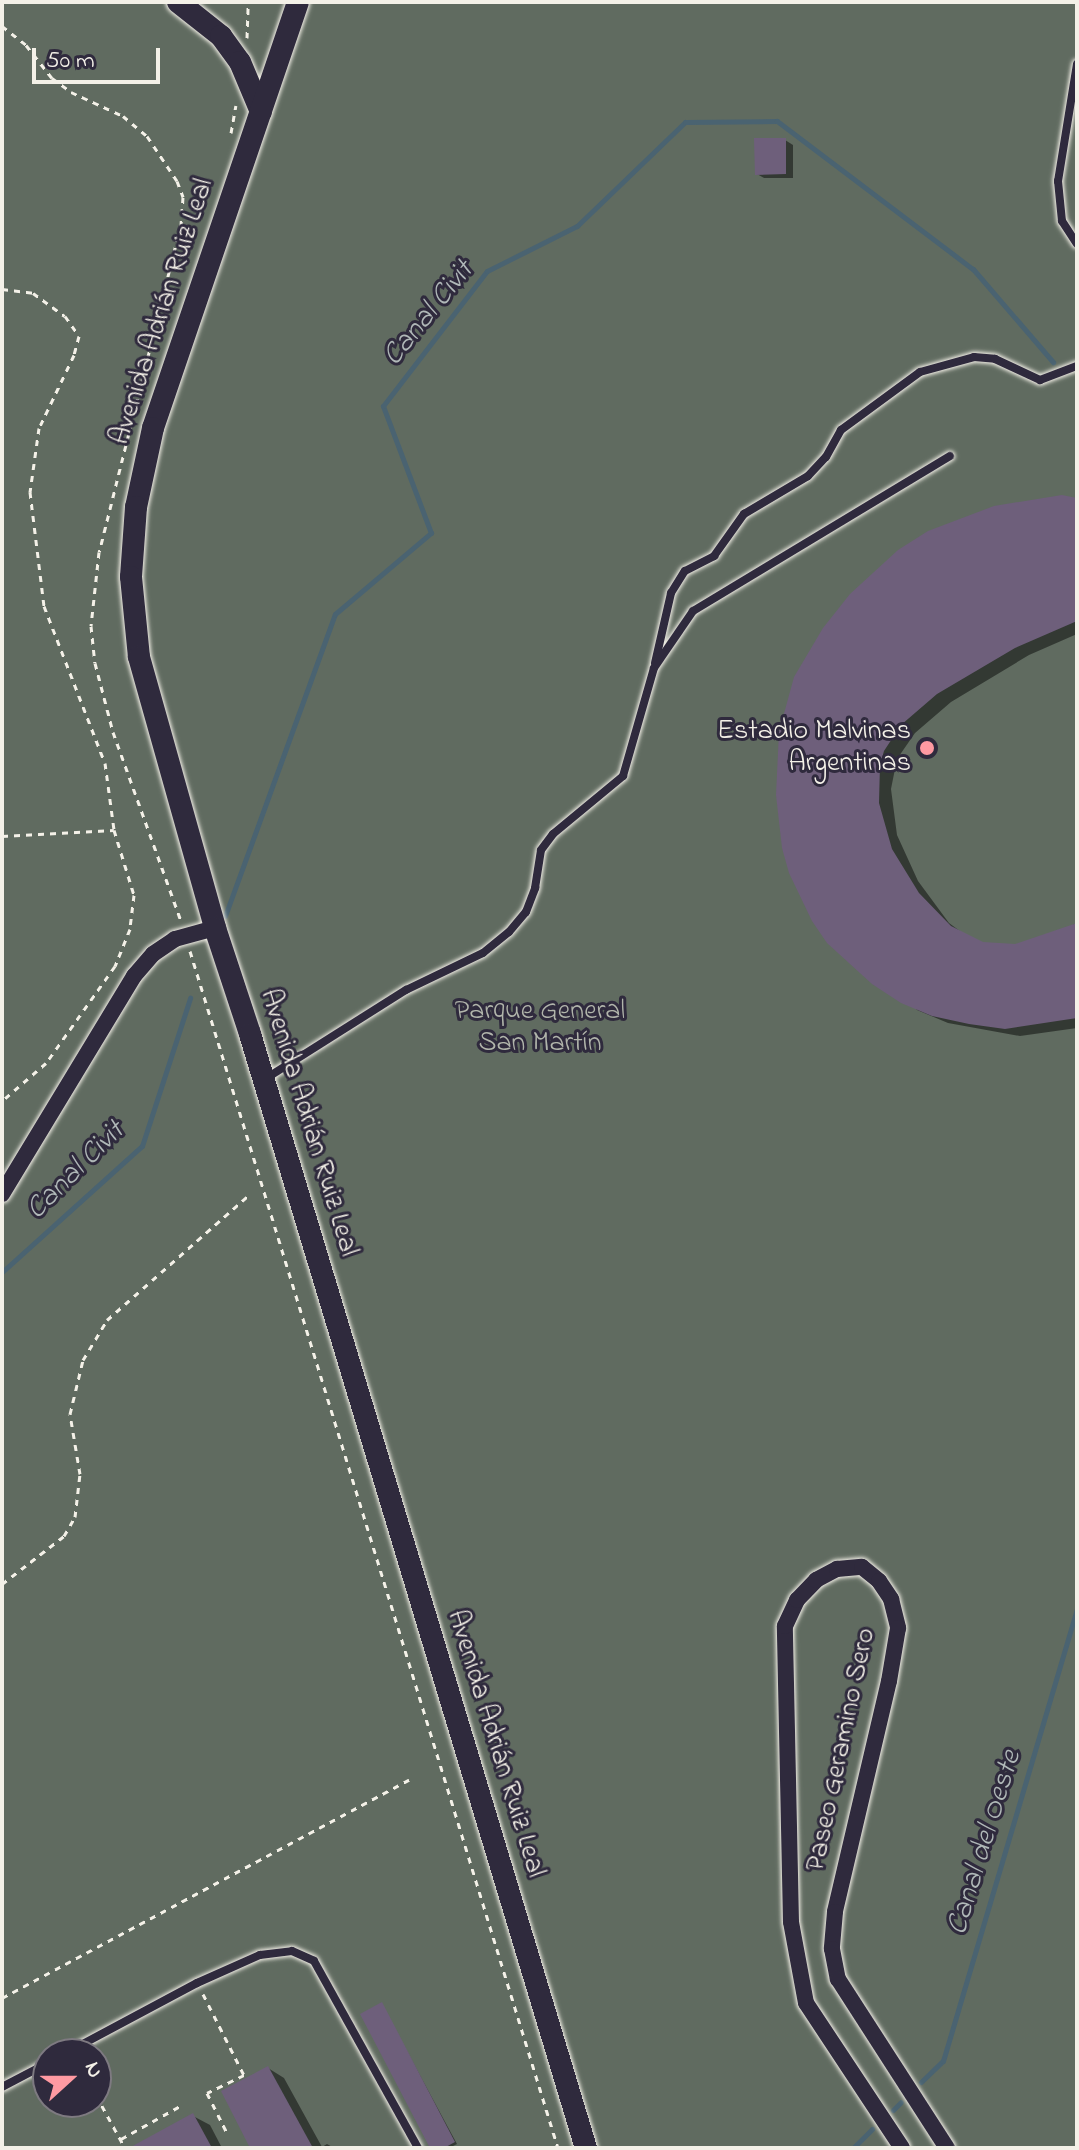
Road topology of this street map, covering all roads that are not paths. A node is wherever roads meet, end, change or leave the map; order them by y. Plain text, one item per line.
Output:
1 (178, 2) edge
2 (298, 2) edge
3 (1077, 64) edge
4 (261, 112) junction
5 (1077, 244) edge
6 (1077, 366) edge
7 (950, 456) dead end
8 (654, 668) junction
9 (215, 928) junction
10 (264, 1079) junction
11 (5, 1184) edge
12 (94, 2038) edge
13 (32, 2071) edge
14 (2, 2087) edge
15 (418, 2148) edge
16 (586, 2148) edge
17 (902, 2148) edge
18 (947, 2148) edge

1 - 4 street
2 - 4 street, Avenida Adrián Ruiz Leal
3 - 5 lane
4 - 9 street, Avenida Adrián Ruiz Leal
6 - 8 lane
7 - 8 lane
8 - 10 lane
9 - 10 street, Avenida Adrián Ruiz Leal
9 - 11 street
10 - 16 street, Avenida Adrián Ruiz Leal
12 - 15 lane
13 - 14 lane
17 - 18 street, Paseo Geramino Sero

